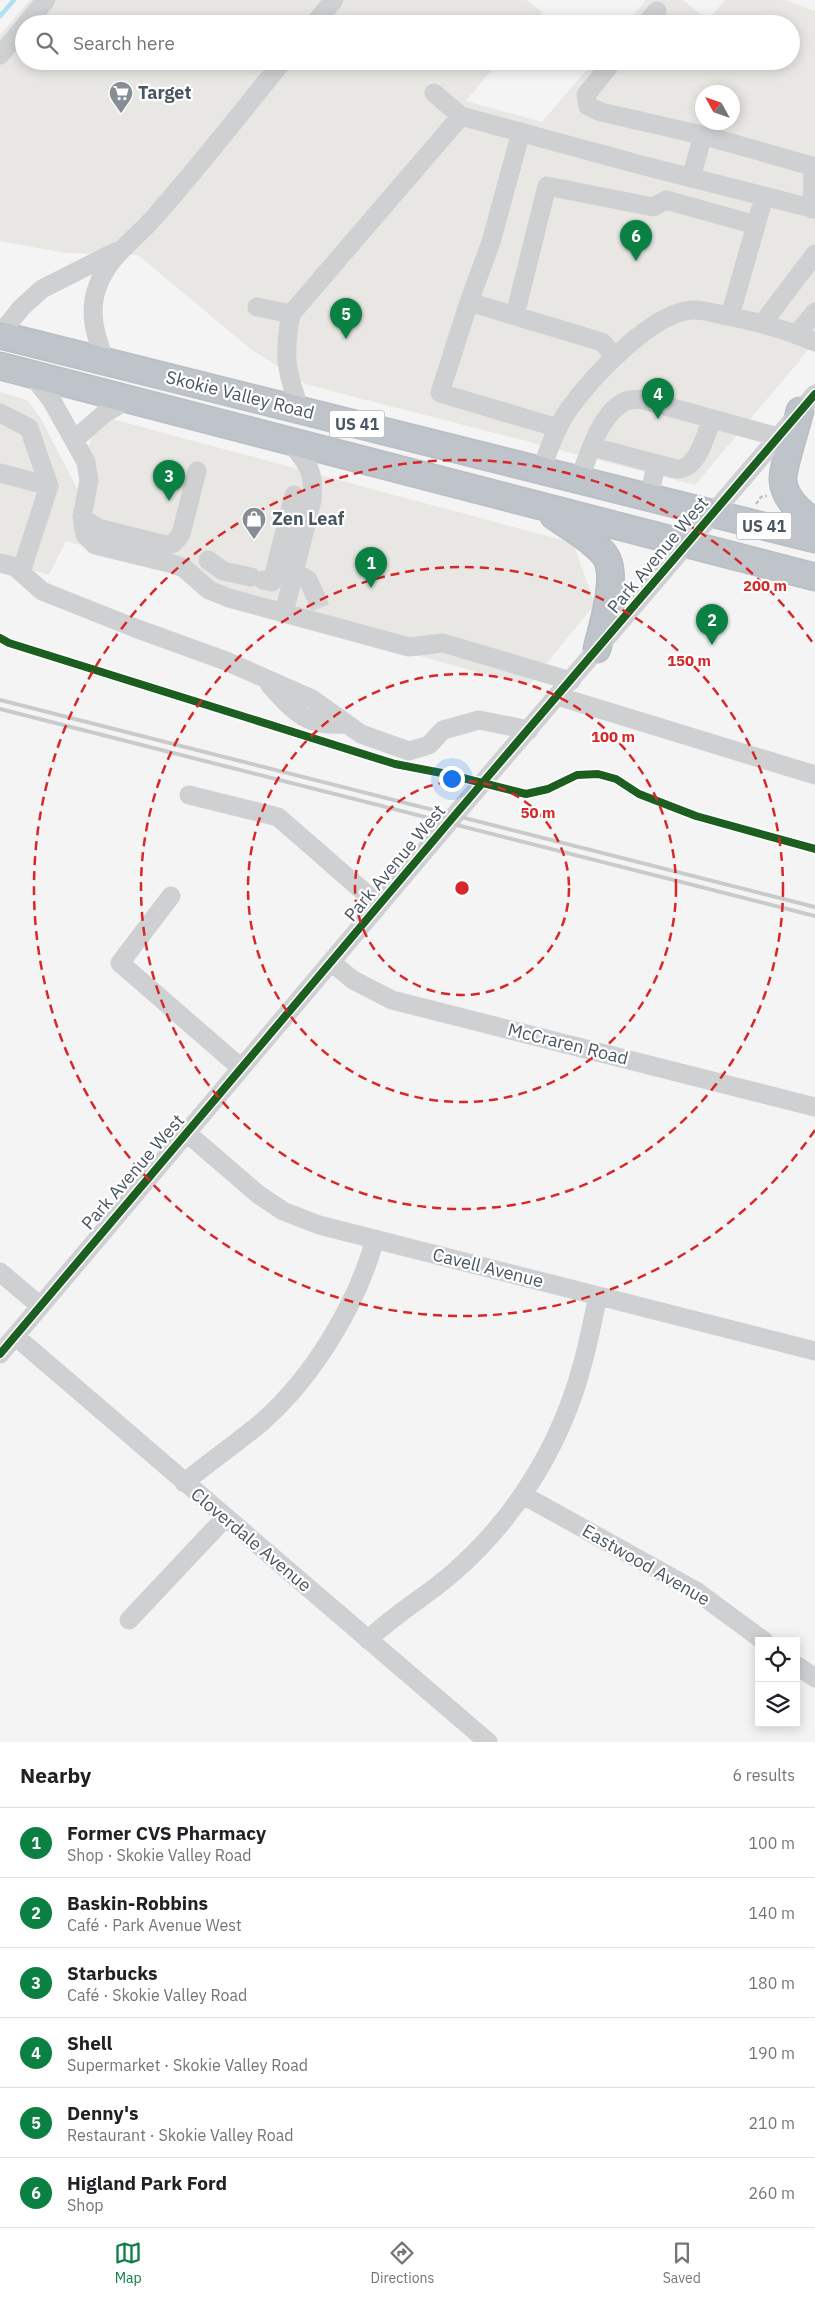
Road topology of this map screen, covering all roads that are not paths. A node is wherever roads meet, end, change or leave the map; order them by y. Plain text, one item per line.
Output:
1 (46, 0) edge
2 (334, 0) edge
3 (34, 15) edge
4 (322, 15) edge
5 (15, 38) edge
6 (0, 55) edge
7 (276, 70) edge
8 (606, 70) edge
9 (434, 93) dead end
10 (461, 116) junction
11 (521, 132) junction
12 (706, 136) junction
13 (814, 167) edge
14 (691, 178) junction
15 (764, 197) junction
16 (813, 209) edge
17 (756, 224) junction
18 (122, 249) junction
19 (815, 254) edge
20 (469, 302) junction
21 (257, 307) dead end
22 (815, 312) edge
23 (291, 314) junction
24 (515, 314) junction
25 (730, 316) junction
26 (762, 324) junction
27 (0, 334) edge
28 (797, 334) junction
29 (815, 342) edge
30 (615, 357) junction
31 (105, 362) junction
32 (0, 366) edge
33 (31, 374) junction
34 (130, 399) junction
35 (808, 402) edge
36 (300, 410) junction
37 (0, 413) edge
38 (712, 419) junction
39 (558, 428) junction
40 (778, 437) junction
41 (74, 440) junction
42 (289, 441) junction
43 (593, 447) junction
44 (656, 464) junction
45 (198, 471) dead end
46 (541, 471) junction
47 (0, 474) edge
48 (579, 480) junction
49 (49, 486) junction
50 (294, 495) dead end
51 (649, 498) junction
52 (539, 506) junction
53 (713, 514) junction
54 (82, 517) junction
55 (815, 523) edge
56 (815, 539) edge
57 (688, 544) junction
58 (208, 560) dead end
59 (0, 562) edge
60 (294, 571) junction
61 (21, 572) junction
62 (815, 577) edge
63 (321, 609) junction
64 (284, 613) junction
65 (597, 650) junction
66 (571, 681) junction
67 (557, 696) junction
68 (528, 730) junction
69 (815, 775) edge
70 (189, 794) dead end
71 (171, 896) dead end
72 (379, 905) junction
73 (331, 962) junction
74 (241, 1068) junction
75 (815, 1106) edge
76 (187, 1133) junction
77 (375, 1239) junction
78 (0, 1272) edge
79 (598, 1296) junction
80 (39, 1305) junction
81 (15, 1336) junction
82 (815, 1350) edge
83 (0, 1354) edge
84 (184, 1483) junction
85 (523, 1495) junction
86 (225, 1518) junction
87 (129, 1620) dead end
88 (759, 1637) edge
89 (368, 1640) junction
90 (800, 1668) edge
91 (815, 1678) edge
92 (488, 1742) edge

1 - 3 street
2 - 4 street
5 - 6 street
7 - 18 street
8 - 12 street
9 - 10 street
10 - 11 street
10 - 23 street
11 - 14 street
11 - 20 street
12 - 13 street
12 - 14 street
13 - 16 street
14 - 15 street
15 - 16 street
15 - 17 street
17 - 24 street
17 - 25 street
18 - 27 street
18 - 31 street
19 - 26 street
20 - 24 street
20 - 39 street
21 - 23 street
22 - 28 street
23 - 36 street
24 - 30 street
25 - 26 street
25 - 30 street
26 - 28 street
27 - 31 highway, Skokie Valley Road / US 41
28 - 29 street
30 - 39 street
31 - 36 highway, Skokie Valley Road / US 41
32 - 33 highway, Skokie Valley Road / US 41
33 - 34 highway, Skokie Valley Road / US 41
33 - 41 street
34 - 41 street
34 - 42 highway, Skokie Valley Road / US 41
35 - 40 street, Park Avenue West
35 - 55 highway
36 - 46 highway, Skokie Valley Road / US 41
37 - 49 street
38 - 40 street
38 - 43 street
38 - 44 street
39 - 46 street
40 - 53 street, Park Avenue West
41 - 54 street
42 - 52 highway, Skokie Valley Road / US 41
42 - 60 street
43 - 44 street
43 - 48 street
44 - 51 street
45 - 54 street
46 - 48 highway, Skokie Valley Road / US 41
47 - 49 street
48 - 51 highway, Skokie Valley Road / US 41
49 - 61 street
50 - 58 street
51 - 53 highway, Skokie Valley Road / US 41
52 - 57 highway, Skokie Valley Road / US 41
52 - 65 highway
53 - 56 highway, US 41
53 - 57 street, Park Avenue West
54 - 64 street
57 - 62 highway, US 41
57 - 65 street, Park Avenue West
59 - 61 street
60 - 63 street
60 - 64 street
61 - 68 street
63 - 64 street
63 - 66 street
65 - 66 street, Park Avenue West
66 - 67 street, Park Avenue West
67 - 68 street, Park Avenue West
67 - 69 street
68 - 72 street, Park Avenue West
70 - 72 street
71 - 74 street
72 - 73 street, Park Avenue West
73 - 74 street, Park Avenue West
73 - 75 street, McCraren Road
74 - 76 street, Park Avenue West
76 - 77 street, Cavell Avenue
76 - 80 street, Park Avenue West
77 - 79 street, Cavell Avenue
77 - 84 street
78 - 80 street
79 - 82 street, Cavell Avenue
79 - 85 street
80 - 81 street, Park Avenue West
81 - 83 street, Park Avenue West
81 - 84 street, Cloverdale Avenue
84 - 86 street, Cloverdale Avenue
85 - 88 street, Eastwood Avenue
85 - 89 street
86 - 87 street
86 - 89 street, Cloverdale Avenue
89 - 92 street, Cloverdale Avenue
90 - 91 street

